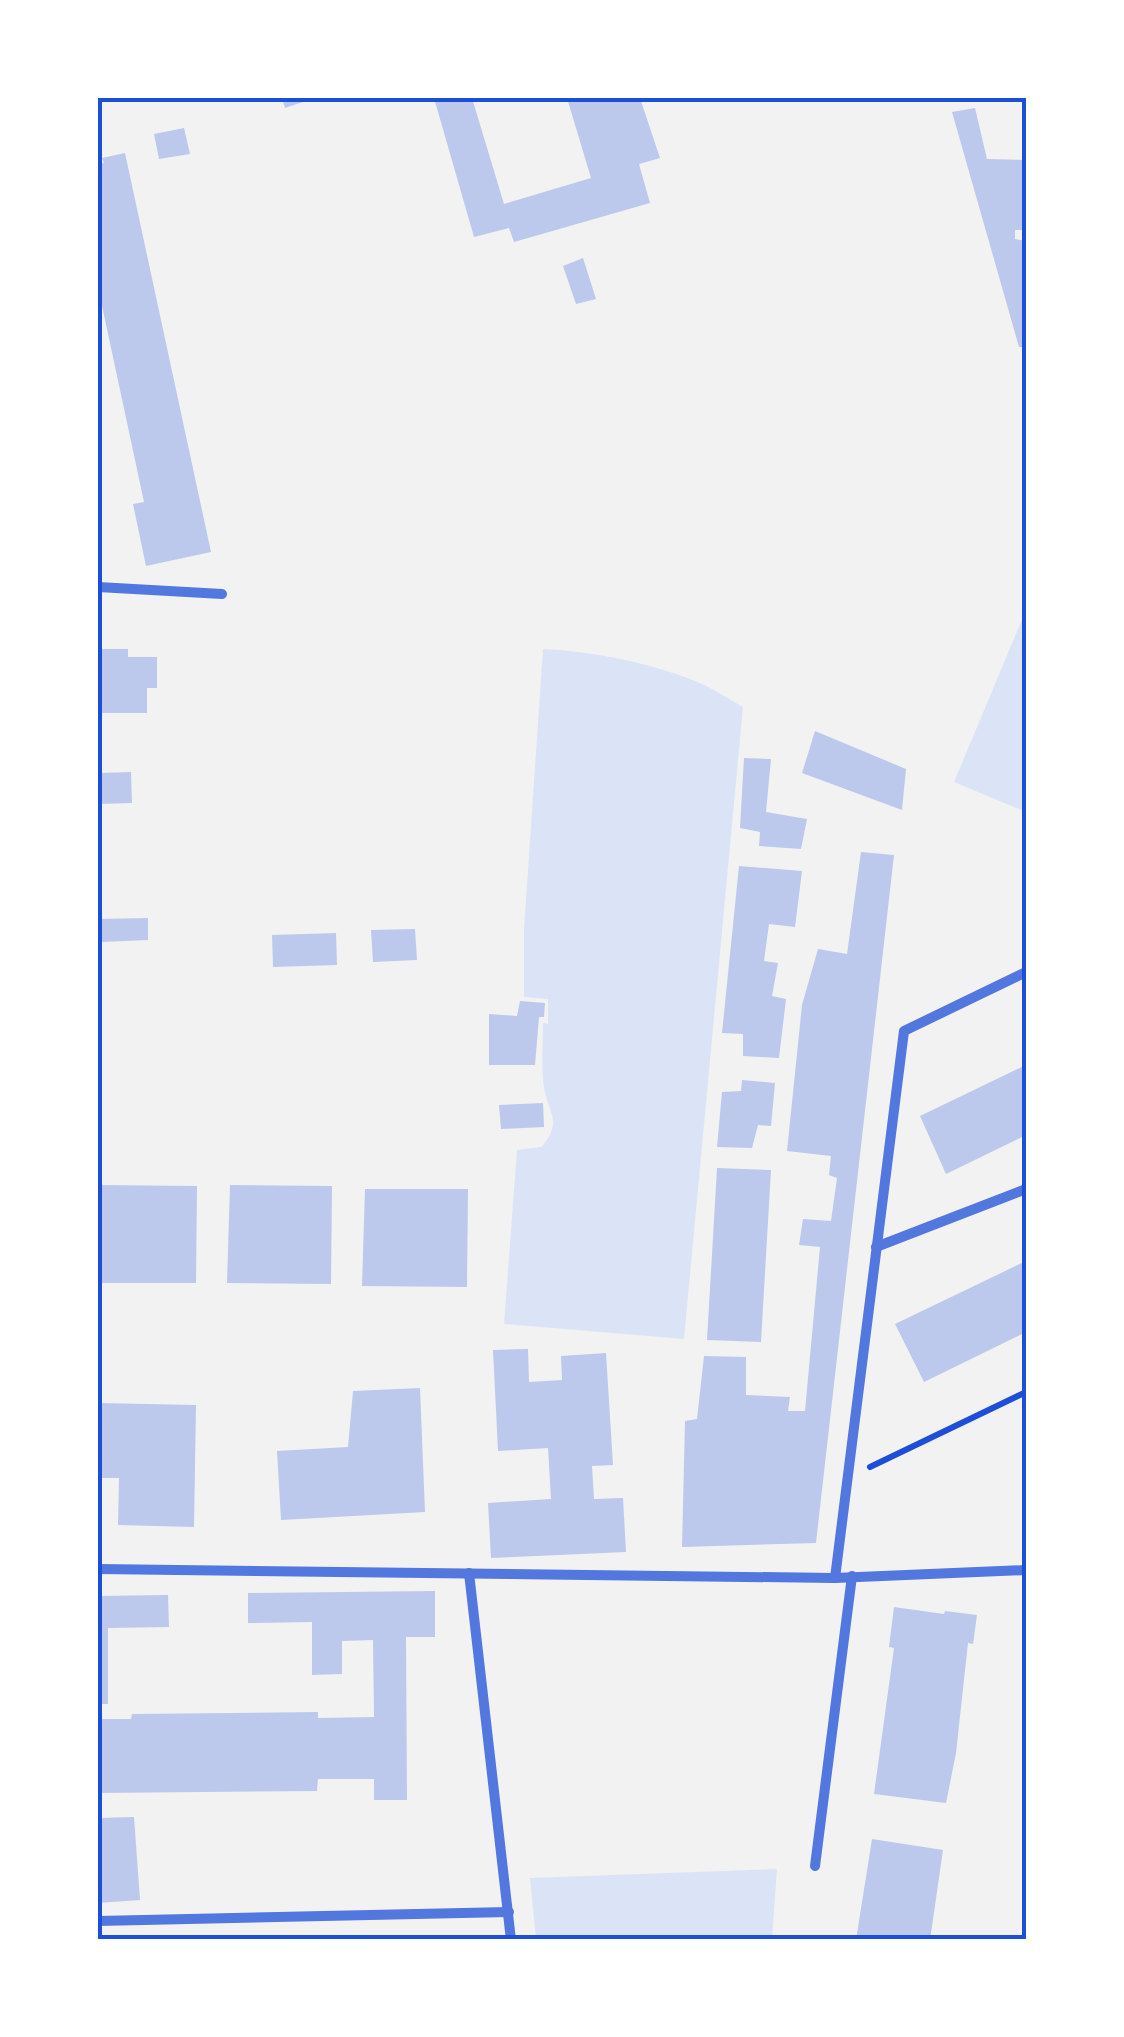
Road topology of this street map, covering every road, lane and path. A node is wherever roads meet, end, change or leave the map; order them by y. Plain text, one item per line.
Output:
1 (98, 587) edge
2 (222, 594) dead end
3 (1026, 972) edge
4 (1026, 1189) edge
5 (876, 1247) junction
6 (1026, 1392) edge
7 (847, 1478) junction
8 (98, 1569) edge
9 (1026, 1570) edge
10 (468, 1573) junction
11 (852, 1576) junction
12 (835, 1578) junction
13 (815, 1866) dead end
14 (509, 1912) junction
15 (98, 1921) edge
16 (511, 1940) edge

1 - 2 street
3 - 5 street
4 - 5 street
5 - 7 street
6 - 7 path
7 - 12 street
8 - 10 street
9 - 11 street
10 - 12 street
10 - 14 street
11 - 12 street
11 - 13 street
14 - 15 street
14 - 16 street

